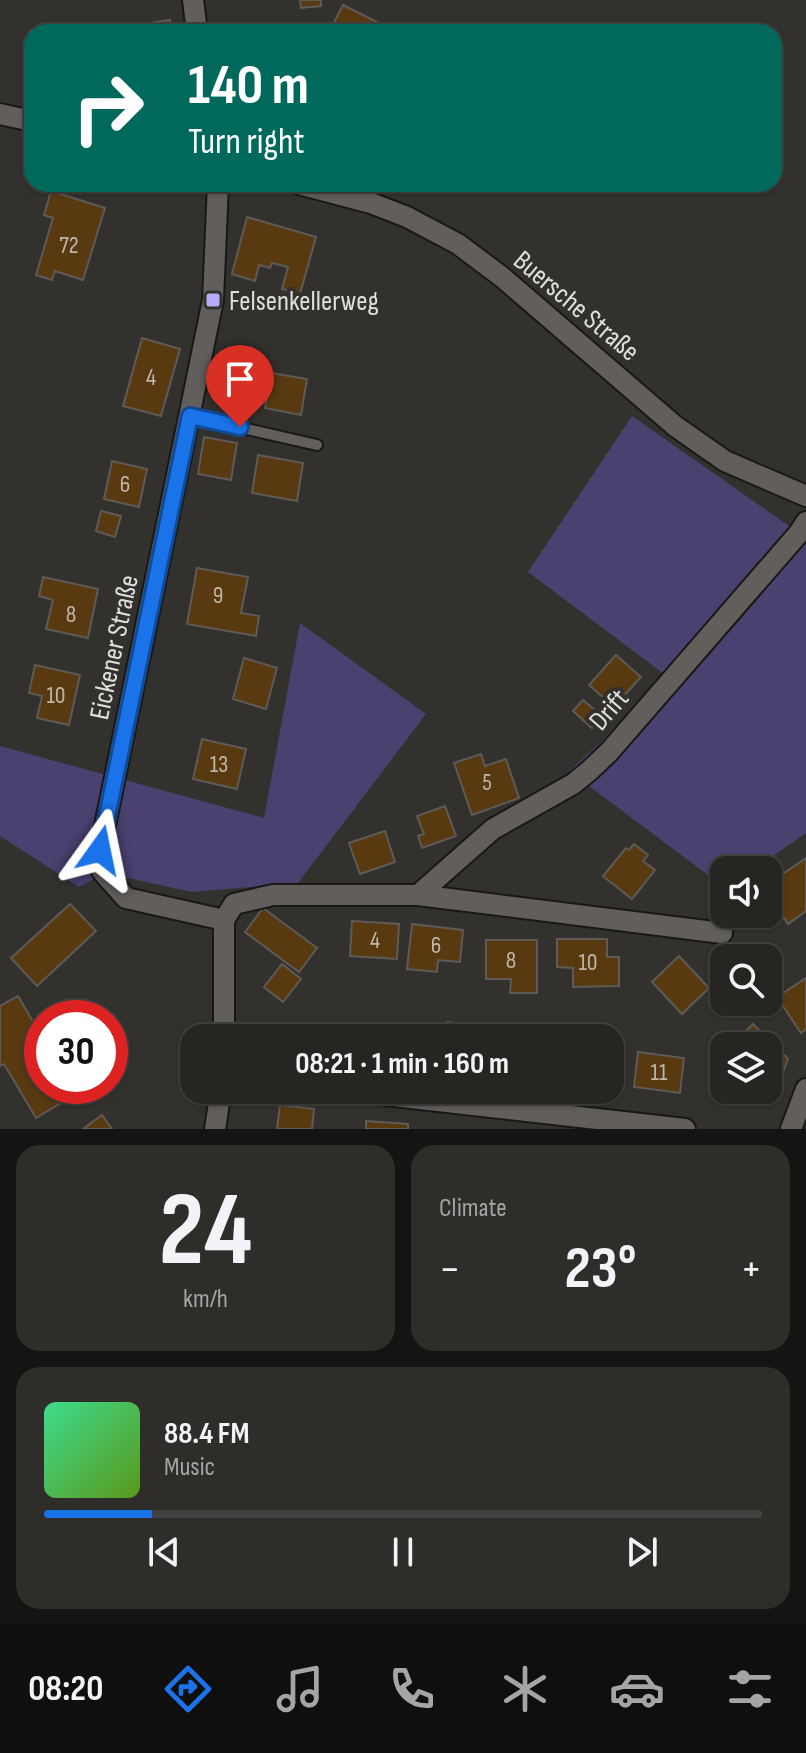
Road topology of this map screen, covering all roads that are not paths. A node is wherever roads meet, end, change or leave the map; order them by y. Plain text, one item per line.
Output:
1 (193, 0) edge
2 (196, 24) edge
3 (0, 114) edge
4 (24, 119) edge
5 (218, 192) edge
6 (329, 192) edge
7 (190, 416) junction
8 (317, 445) dead end
9 (806, 496) edge
10 (806, 522) edge
11 (418, 895) junction
12 (224, 920) junction
13 (722, 933) dead end
14 (224, 1024) edge
15 (806, 1089) edge
16 (219, 1104) edge
17 (464, 1104) edge
18 (215, 1129) edge
19 (685, 1129) edge
20 (791, 1129) edge

1 - 2 street
3 - 4 street
5 - 7 street, Eickener Straße
6 - 9 street, Buersche Straße
7 - 8 lane
7 - 12 street, Eickener Straße
10 - 11 street, Drift
11 - 12 street
11 - 13 street
12 - 14 street
15 - 20 street
16 - 18 street
17 - 19 street

